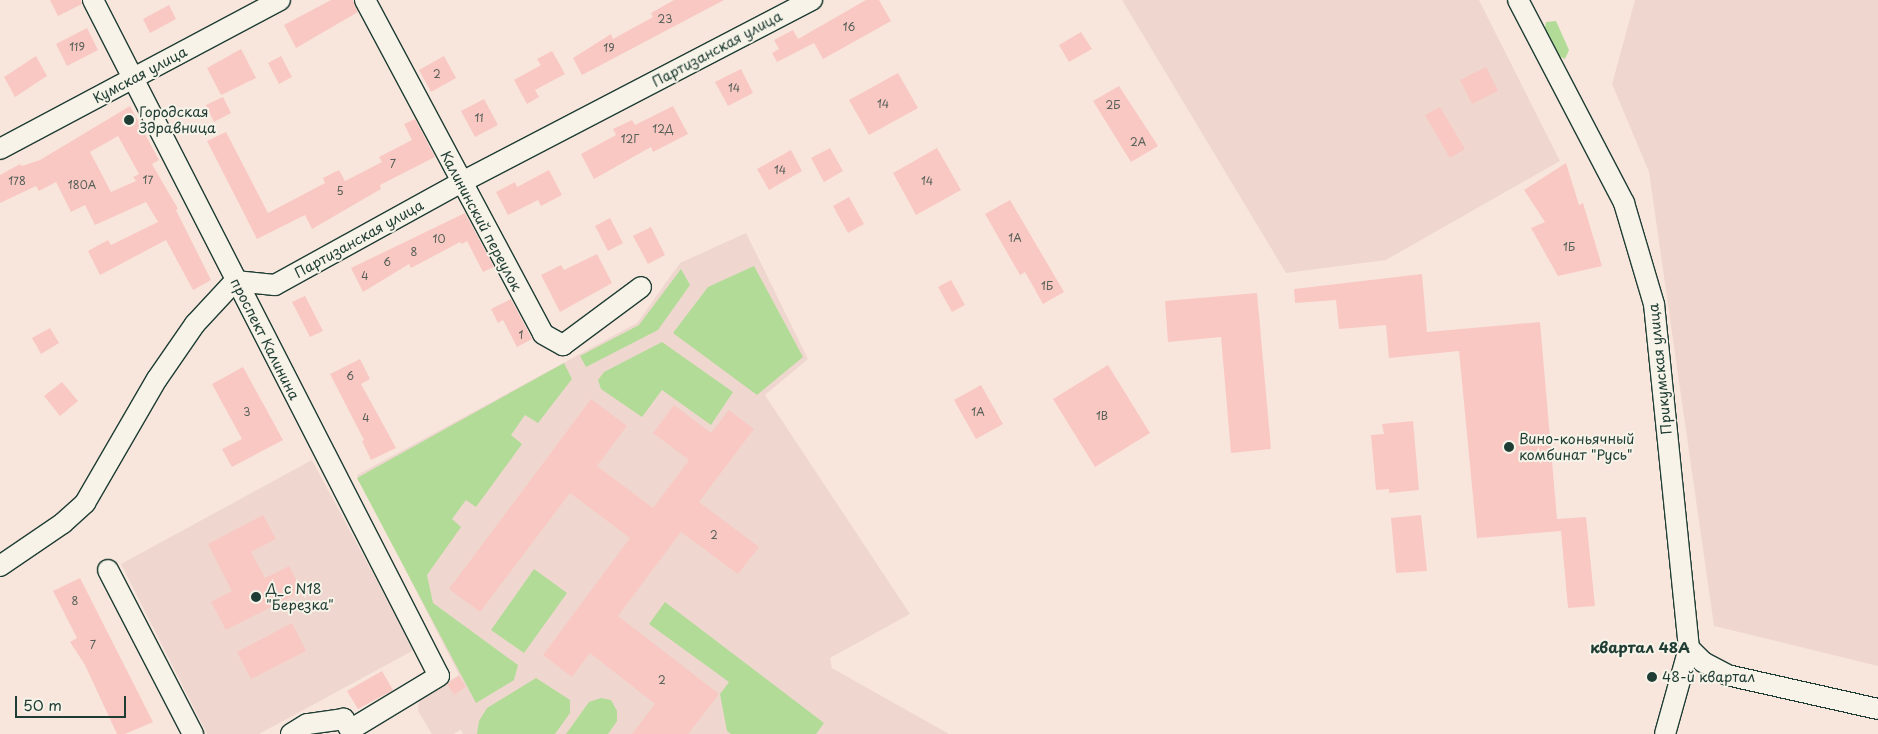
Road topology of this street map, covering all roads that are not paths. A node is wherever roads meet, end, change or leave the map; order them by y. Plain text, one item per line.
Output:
1 (93, 0) edge
2 (280, 0) edge
3 (365, 0) edge
4 (812, 0) edge
5 (1518, 0) edge
6 (133, 79) junction
7 (0, 149) edge
8 (460, 183) junction
9 (235, 281) junction
10 (642, 287) dead end
11 (0, 566) edge
12 (108, 570) dead end
13 (1689, 648) junction
14 (1878, 709) edge
15 (193, 734) edge
16 (291, 734) edge
17 (1665, 734) edge

1 - 6 street, проспект Калинина
2 - 6 street, Кумская улица
3 - 8 street, Калининский переулок
4 - 8 street, Партизанская улица
5 - 13 street, Прикумская улица
6 - 7 street, Кумская улица
6 - 9 street, проспект Калинина
8 - 9 street, Партизанская улица
8 - 10 street, Калининский переулок
9 - 11 street
9 - 16 street, проспект Калинина
12 - 15 street
13 - 14 street
13 - 17 street, Прикумская улица

